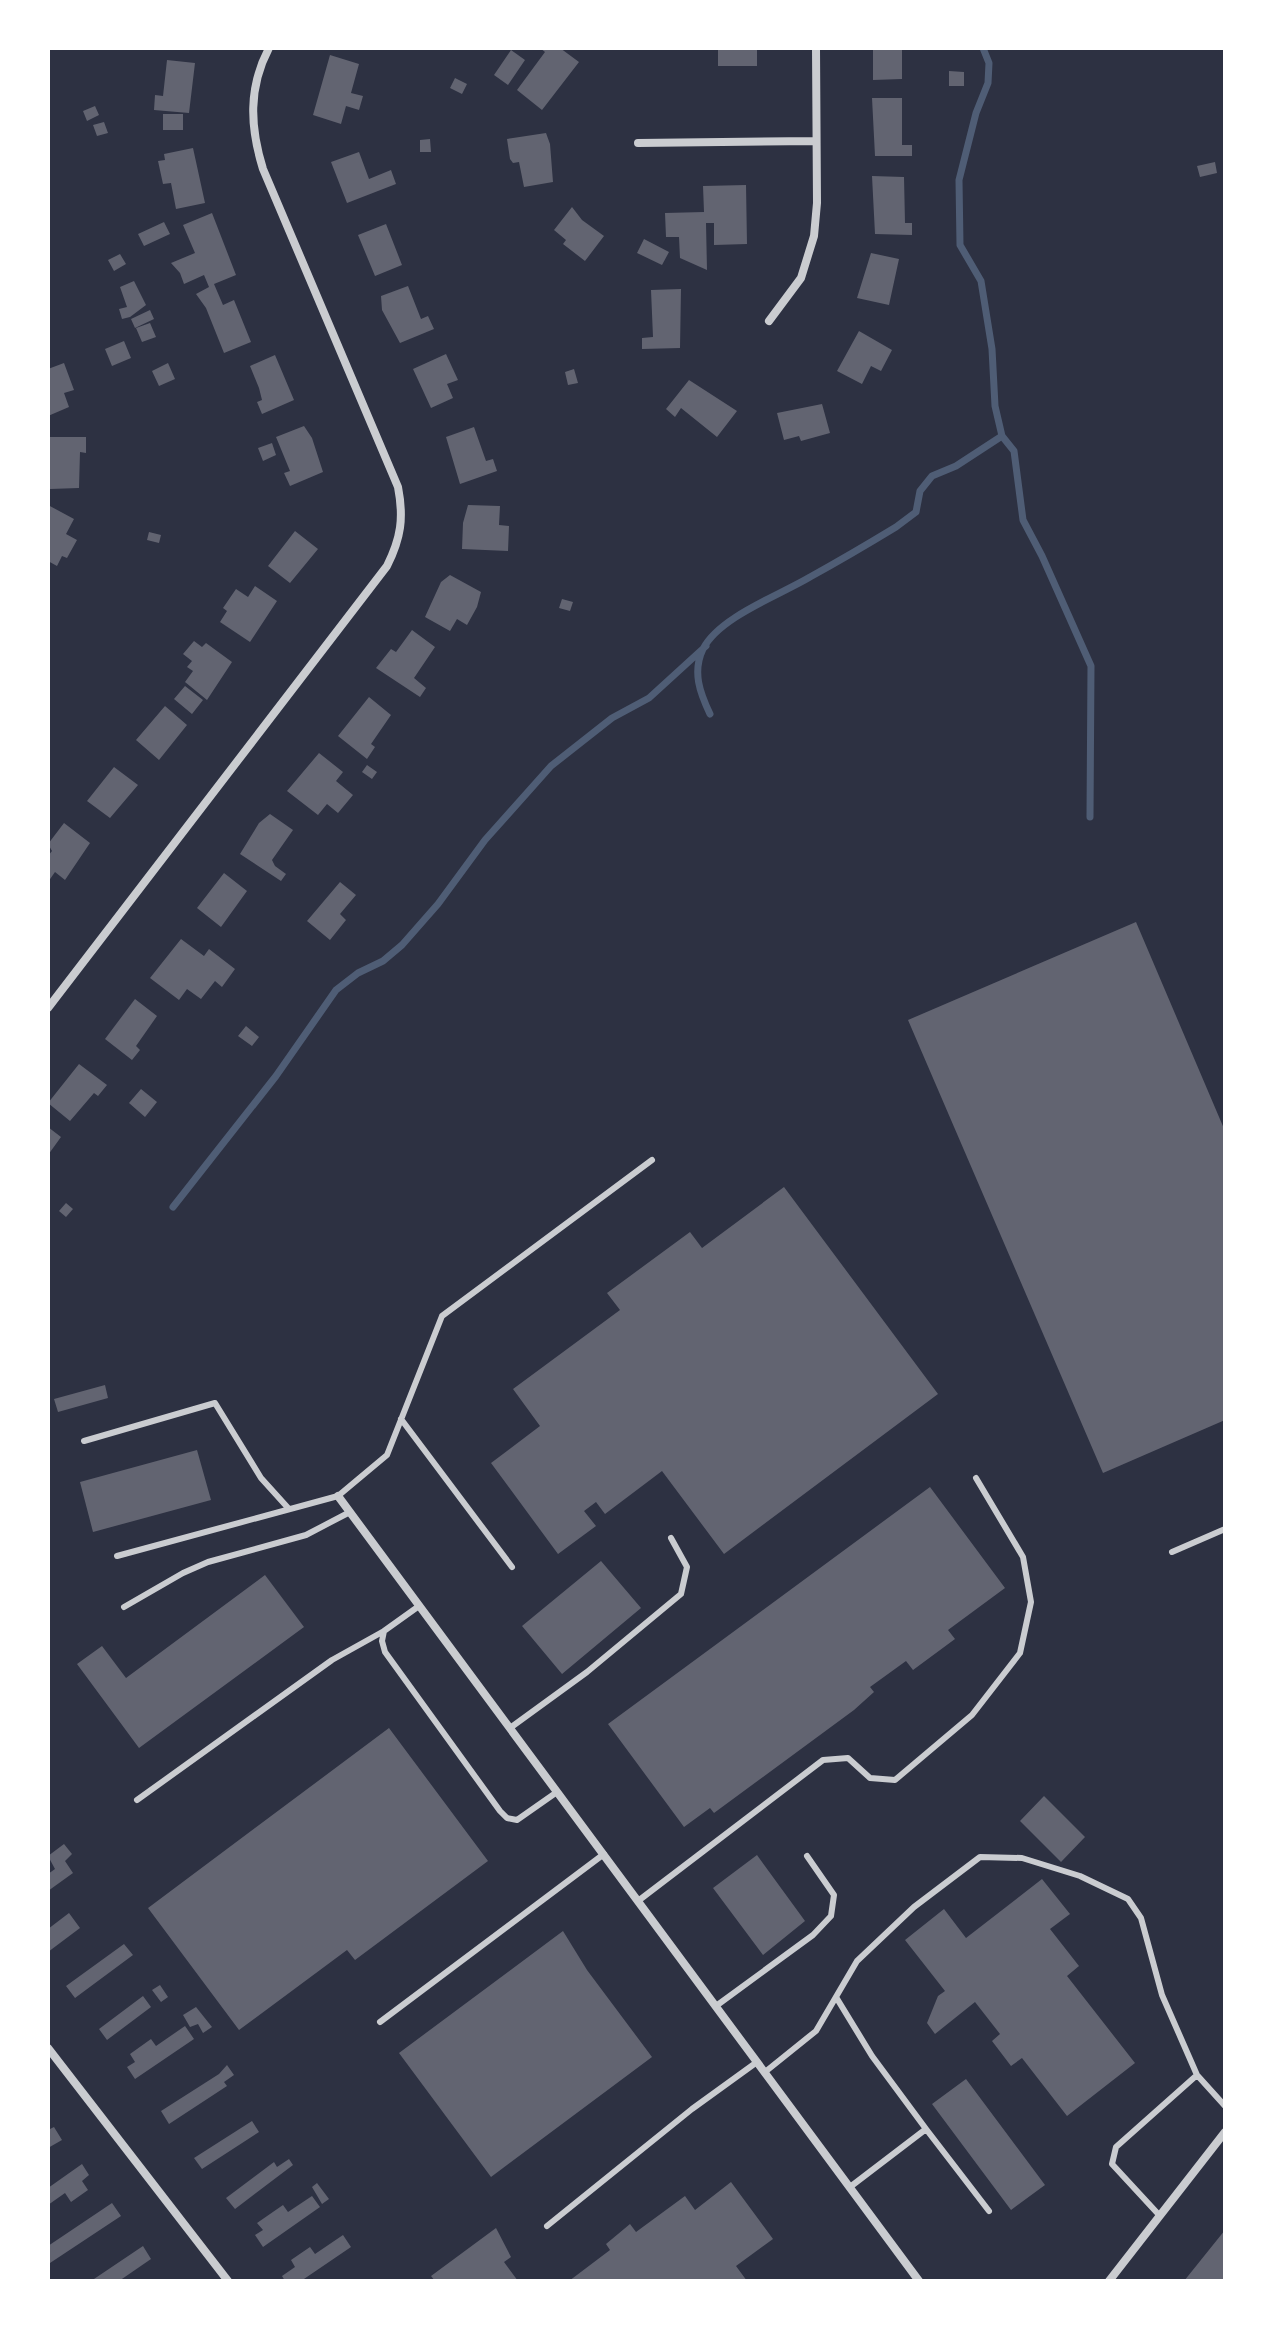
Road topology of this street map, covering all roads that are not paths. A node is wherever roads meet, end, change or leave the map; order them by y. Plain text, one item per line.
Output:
1 (269, 48) edge
2 (816, 48) edge
3 (816, 141) junction
4 (638, 143) dead end
5 (769, 321) dead end
6 (48, 1008) edge
7 (652, 1160) dead end
8 (401, 1419) junction
9 (84, 1441) dead end
10 (976, 1478) dead end
11 (338, 1496) junction
12 (289, 1509) junction
13 (350, 1512) junction
14 (1225, 1529) edge
15 (671, 1538) dead end
16 (1172, 1552) dead end
17 (117, 1556) dead end
18 (512, 1567) dead end
19 (419, 1606) junction
20 (124, 1607) dead end
21 (384, 1631) junction
22 (510, 1728) junction
23 (557, 1792) junction
24 (137, 1800) dead end
25 (604, 1854) junction
26 (807, 1856) dead end
27 (638, 1901) junction
28 (836, 1997) junction
29 (716, 2006) junction
30 (380, 2022) dead end
31 (48, 2048) edge
32 (757, 2062) junction
33 (765, 2072) junction
34 (1197, 2075) junction
35 (1225, 2106) edge
36 (926, 2129) junction
37 (1225, 2132) edge
38 (850, 2187) junction
39 (989, 2211) dead end
40 (1160, 2216) junction
41 (547, 2226) dead end
42 (228, 2281) edge
43 (919, 2281) edge
44 (1109, 2281) edge

1 - 6 street
2 - 3 street
3 - 4 street
3 - 5 street
7 - 8 lane
8 - 11 lane
8 - 18 lane
9 - 12 lane
10 - 27 lane
11 - 12 lane
11 - 13 street
12 - 17 lane
13 - 19 street
13 - 20 lane
14 - 16 lane
15 - 22 lane
19 - 21 lane
19 - 22 street
21 - 23 lane
21 - 24 lane
22 - 23 street
23 - 25 street
25 - 27 street
25 - 30 lane
26 - 29 lane
27 - 29 street
28 - 33 lane
28 - 34 lane
28 - 36 lane
29 - 32 street
31 - 42 street
32 - 33 street
32 - 41 lane
33 - 38 street
34 - 35 lane
34 - 40 lane
36 - 38 lane
36 - 39 lane
37 - 40 street
38 - 43 street
40 - 44 street

